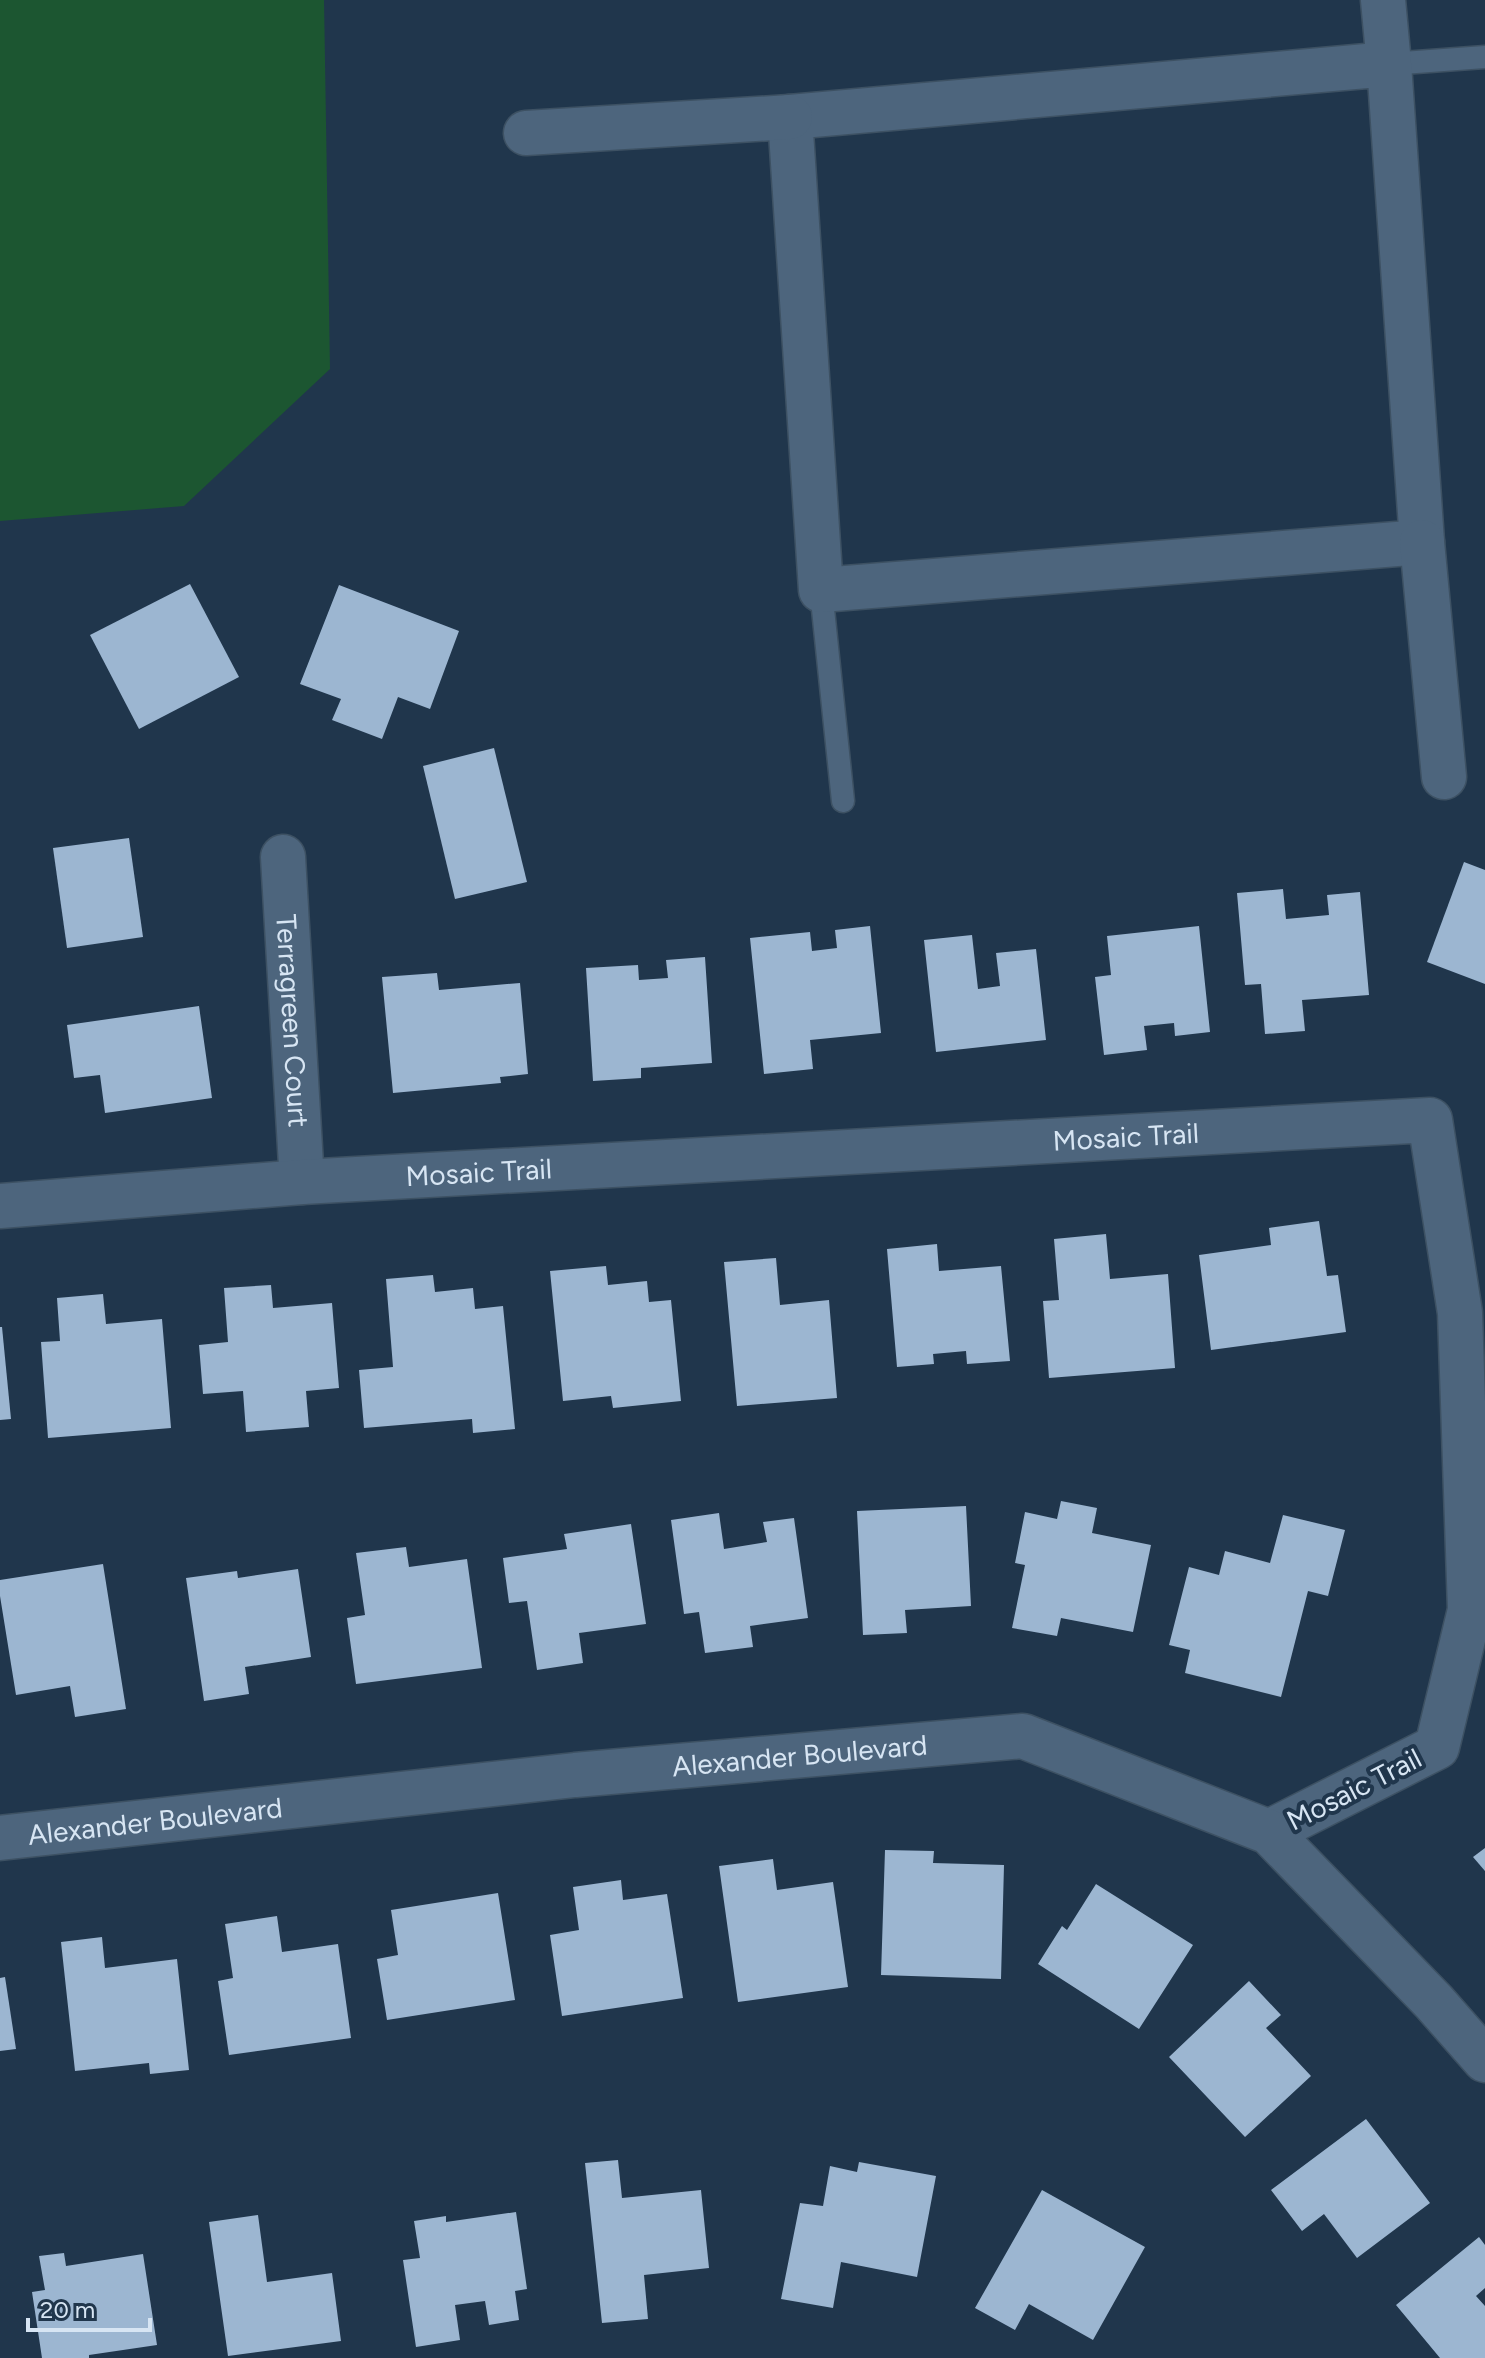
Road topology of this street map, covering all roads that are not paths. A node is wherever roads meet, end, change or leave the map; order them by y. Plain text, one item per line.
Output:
1 (1383, 0) edge
2 (1485, 57) edge
3 (1389, 64) junction
4 (790, 117) junction
5 (526, 133) dead end
6 (1422, 542) junction
7 (821, 590) junction
8 (1444, 777) dead end
9 (843, 801) dead end
10 (283, 857) dead end
11 (302, 1182) junction
12 (0, 1206) edge
13 (1269, 1832) junction
14 (0, 1838) edge
15 (1485, 2060) edge

1 - 3 street
2 - 3 lane
3 - 4 street
3 - 6 street
4 - 5 street
4 - 7 street
6 - 7 street
6 - 8 street
7 - 9 lane
10 - 11 street, Terragreen Court
11 - 12 street, Mosaic Trail
11 - 13 street, Mosaic Trail
13 - 14 street, Alexander Boulevard
13 - 15 street, Alexander Boulevard

